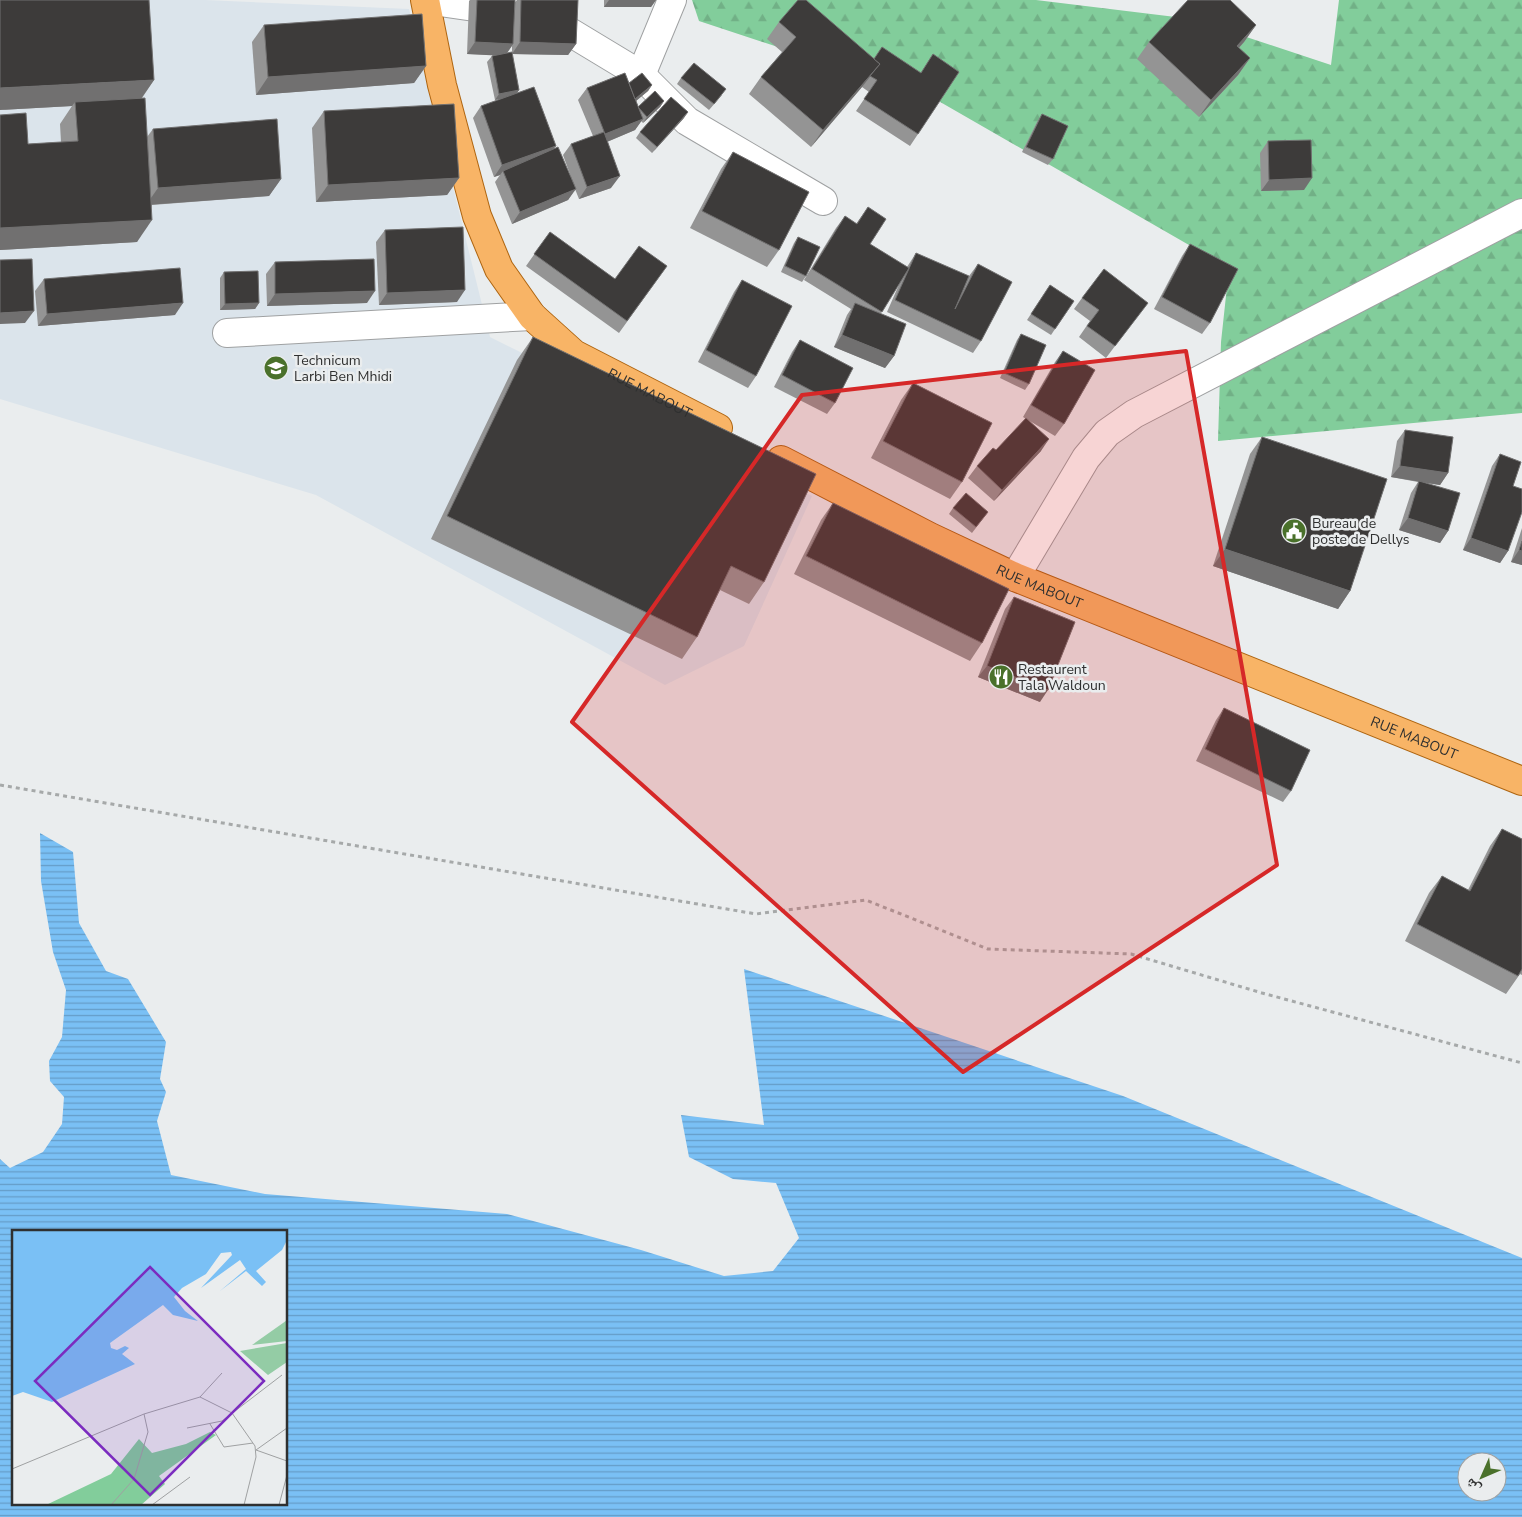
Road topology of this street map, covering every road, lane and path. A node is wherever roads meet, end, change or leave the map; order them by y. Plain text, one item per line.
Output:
1 (425, 0) edge
2 (672, 0) edge
3 (641, 75) junction
4 (823, 201) dead end
5 (1522, 213) edge
6 (532, 316) junction
7 (227, 332) dead end
8 (1015, 577) junction
9 (1522, 781) edge
10 (0, 785) edge
11 (1522, 1063) edge

1 - 3 street
1 - 6 main road, RUE MABOUT
2 - 3 street
3 - 4 street
5 - 8 street
6 - 7 street
6 - 8 main road, RUE MABOUT
8 - 9 main road, RUE MABOUT
10 - 11 path

